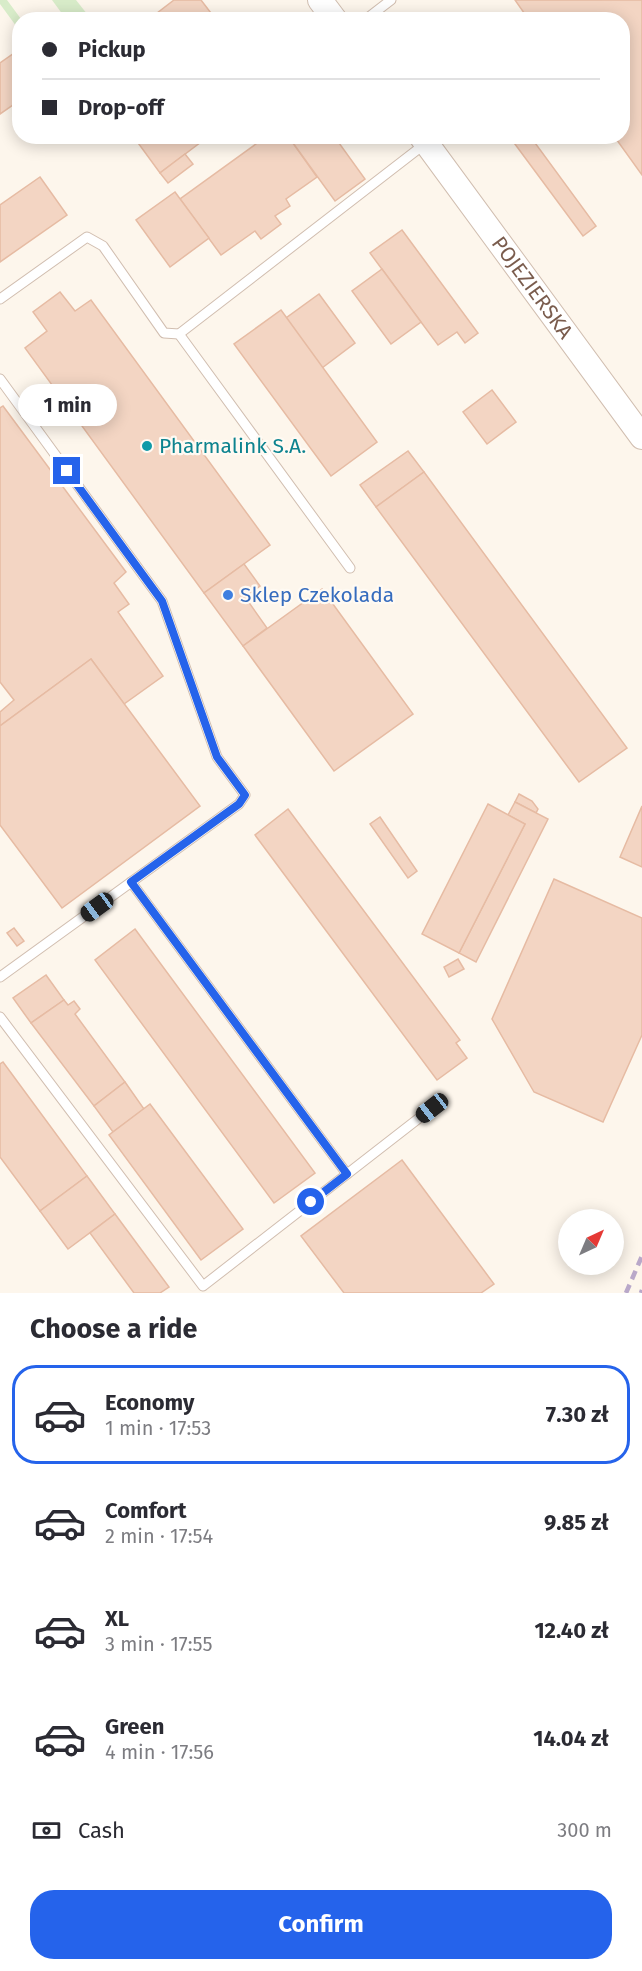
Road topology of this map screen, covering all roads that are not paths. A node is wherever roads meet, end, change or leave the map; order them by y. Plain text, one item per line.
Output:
1 (392, 0) edge
2 (376, 12) edge
3 (418, 144) edge
4 (426, 144) edge
5 (0, 299) edge
6 (179, 334) junction
7 (0, 379) edge
8 (640, 432) edge
9 (350, 568) dead end
10 (131, 882) junction
11 (0, 977) edge
12 (0, 1017) edge
13 (432, 1108) dead end
14 (347, 1174) junction
15 (203, 1286) junction
16 (195, 1293) edge

1 - 2 lane
3 - 6 lane
4 - 8 street, POJEZIERSKA
5 - 6 lane
6 - 9 lane
7 - 10 lane
10 - 11 lane
10 - 14 lane
12 - 15 lane
13 - 14 lane
14 - 15 lane
15 - 16 lane

